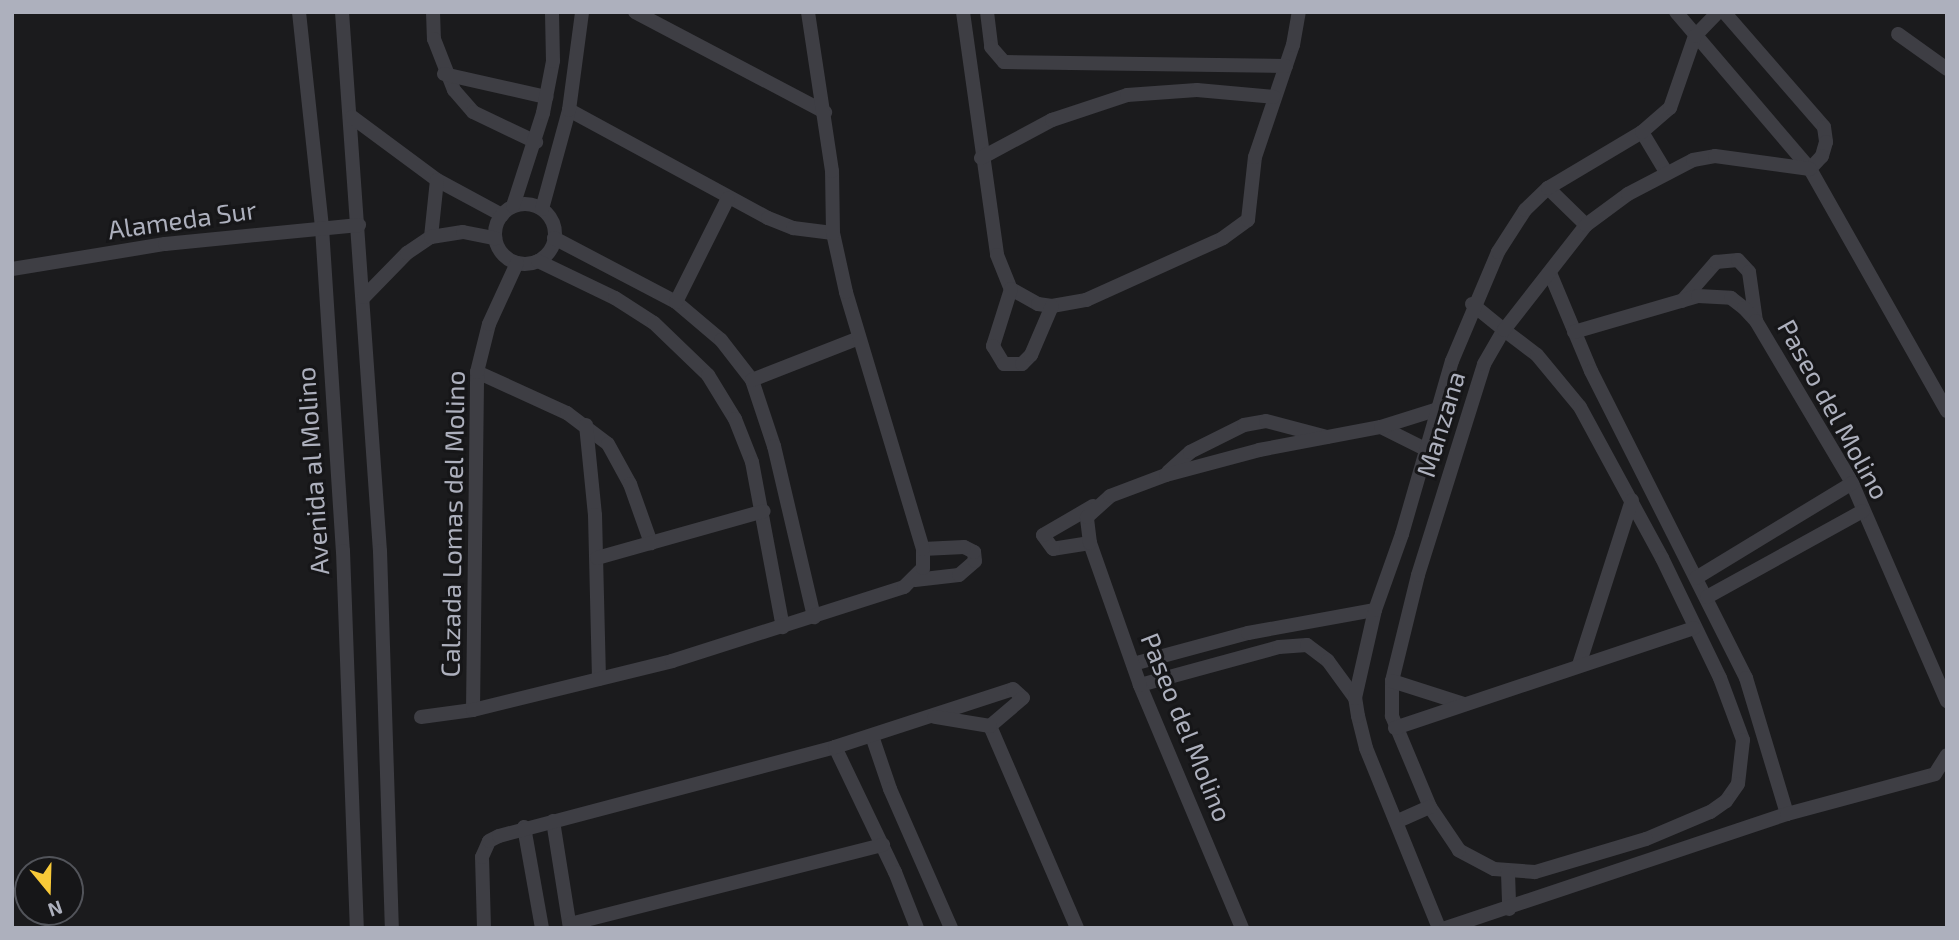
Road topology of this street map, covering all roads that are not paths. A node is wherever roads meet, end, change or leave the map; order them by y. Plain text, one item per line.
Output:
1 (299, 12) edge
2 (342, 12) edge
3 (433, 12) edge
4 (552, 12) edge
5 (582, 12) edge
6 (635, 12) edge
7 (808, 12) edge
8 (963, 12) edge
9 (987, 12) edge
10 (1299, 12) edge
11 (1676, 12) edge
12 (1718, 12) edge
13 (1724, 12) edge
14 (1898, 34) dead end
15 (1695, 36) junction
16 (1286, 66) junction
17 (1947, 69) edge
18 (444, 74) junction
19 (546, 97) junction
20 (1274, 97) junction
21 (569, 110) junction
22 (825, 112) junction
23 (352, 117) junction
24 (1642, 132) junction
25 (536, 142) junction
26 (981, 158) junction
27 (1810, 169) junction
28 (1666, 172) junction
29 (437, 180) junction
30 (1548, 188) junction
31 (728, 198) junction
32 (542, 209) junction
33 (507, 211) junction
34 (359, 225) junction
35 (1586, 225) junction
36 (322, 228) junction
37 (833, 233) junction
38 (431, 237) junction
39 (495, 238) junction
40 (554, 238) junction
41 (538, 261) junction
42 (517, 263) junction
43 (12, 269) edge
44 (1549, 273) junction
45 (1011, 289) junction
46 (364, 297) junction
47 (1682, 301) junction
48 (676, 302) junction
49 (1472, 304) junction
50 (1052, 306) junction
51 (1756, 321) junction
52 (1504, 330) junction
53 (1574, 332) junction
54 (859, 338) junction
55 (477, 372) junction
56 (752, 380) junction
57 (1438, 409) junction
58 (1947, 411) edge
59 (586, 425) junction
60 (1381, 426) junction
61 (1332, 438) junction
62 (1427, 450) junction
63 (1166, 475) junction
64 (1852, 483) junction
65 (1632, 500) junction
66 (1095, 506) junction
67 (764, 511) junction
68 (1863, 511) junction
69 (1666, 519) junction
70 (1647, 529) junction
71 (1402, 534) junction
72 (1428, 541) junction
73 (650, 543) junction
74 (1090, 543) junction
75 (923, 549) junction
76 (597, 558) junction
77 (1696, 578) junction
78 (915, 580) junction
79 (1707, 597) junction
80 (1375, 610) junction
81 (814, 617) junction
82 (1308, 621) junction
83 (783, 627) junction
84 (1694, 628) junction
85 (1307, 645) junction
86 (1133, 664) junction
87 (1579, 665) junction
88 (599, 679) junction
89 (1392, 681) junction
90 (1140, 685) junction
91 (1355, 698) junction
92 (1947, 701) edge
93 (1464, 704) junction
94 (1756, 705) junction
95 (473, 710) junction
96 (1735, 712) junction
97 (421, 717) dead end
98 (935, 717) junction
99 (990, 726) junction
100 (1395, 728) junction
101 (872, 736) junction
102 (835, 747) junction
103 (1947, 755) edge
104 (1941, 776) edge
105 (1430, 807) junction
106 (1787, 814) junction
107 (552, 821) junction
108 (1398, 821) junction
109 (524, 827) junction
110 (1646, 839) junction
111 (883, 845) junction
112 (1653, 861) junction
113 (1501, 871) junction
114 (1509, 909) junction
115 (570, 926) edge
116 (357, 928) edge
117 (392, 928) edge
118 (484, 928) edge
119 (542, 928) edge
120 (917, 928) edge
121 (951, 928) edge
122 (1077, 928) edge
123 (1242, 928) edge
124 (1439, 928) edge
125 (1447, 928) edge

1 - 36 street, Avenida al Molino
2 - 23 street
3 - 18 street
4 - 19 street
5 - 21 street
6 - 22 street
7 - 22 street
8 - 26 street
9 - 16 street
10 - 16 street
11 - 15 street
12 - 15 street
13 - 27 street
14 - 17 street
15 - 24 street
15 - 27 street
16 - 20 street
18 - 19 street
18 - 25 street
19 - 25 street
20 - 26 street
20 - 50 street
21 - 31 street
21 - 32 street
22 - 37 street
23 - 29 street
23 - 34 street
24 - 28 street
24 - 30 street
25 - 33 street
26 - 45 street
27 - 28 street, Manzana
27 - 58 street
28 - 35 street, Manzana
29 - 33 street
29 - 38 street
30 - 35 street
30 - 49 street
31 - 37 street
31 - 48 street
32 - 33 street
32 - 40 street
33 - 39 street
34 - 36 street, Alameda Sur
34 - 46 street
35 - 44 street, Manzana
36 - 43 street, Alameda Sur
36 - 116 street, Avenida al Molino
37 - 54 street
38 - 39 street
38 - 46 street
39 - 42 street
40 - 41 street
40 - 48 street
41 - 42 street
41 - 67 street
42 - 55 street, Calzada Lomas del Molino
44 - 52 street, Manzana
44 - 53 street
45 - 50 street
45 - 50 street
46 - 117 street
47 - 51 street, Paseo del Molino
47 - 51 street
47 - 53 street, Paseo del Molino
48 - 56 street
49 - 52 street
49 - 57 street
51 - 64 street, Paseo del Molino
52 - 65 street
52 - 72 street, Manzana
53 - 69 street
54 - 56 street
54 - 75 street
55 - 59 street
55 - 95 street, Calzada Lomas del Molino
56 - 81 street
57 - 60 street
57 - 62 street
59 - 73 street
59 - 76 street
60 - 61 street
60 - 62 street
61 - 63 street
61 - 63 street
62 - 71 street
63 - 66 street
64 - 68 street, Paseo del Molino
64 - 77 street
65 - 70 street
65 - 87 street
66 - 74 street
66 - 74 street
67 - 73 street
67 - 83 street
68 - 79 street
68 - 92 street, Paseo del Molino
69 - 70 street
69 - 77 street
70 - 84 street
71 - 72 street
71 - 80 street
72 - 89 street, Manzana
73 - 76 street
74 - 86 street, Paseo del Molino
75 - 78 street
75 - 78 street
76 - 88 street
77 - 79 street
78 - 81 street
79 - 94 street
80 - 82 street
80 - 91 street
81 - 83 street
82 - 85 street
82 - 86 street
83 - 88 street
84 - 87 street
84 - 96 street
85 - 90 street
85 - 91 street
86 - 90 street, Paseo del Molino
87 - 93 street
88 - 95 street
89 - 93 street
89 - 100 street, Manzana
90 - 123 street, Paseo del Molino
91 - 108 street
93 - 100 street
94 - 96 street
94 - 106 street
95 - 97 street
96 - 110 street
98 - 99 street
98 - 99 street
98 - 101 street
99 - 122 street
100 - 105 street, Manzana
101 - 102 street
101 - 121 street
102 - 107 street
102 - 111 street
103 - 104 street
104 - 106 street
105 - 108 street
105 - 113 street, Manzana
106 - 112 street
107 - 109 street
107 - 115 street
108 - 124 street
109 - 118 street
109 - 119 street
110 - 112 street
110 - 113 street
111 - 115 street
111 - 120 street
112 - 114 street
113 - 114 street
114 - 125 street

